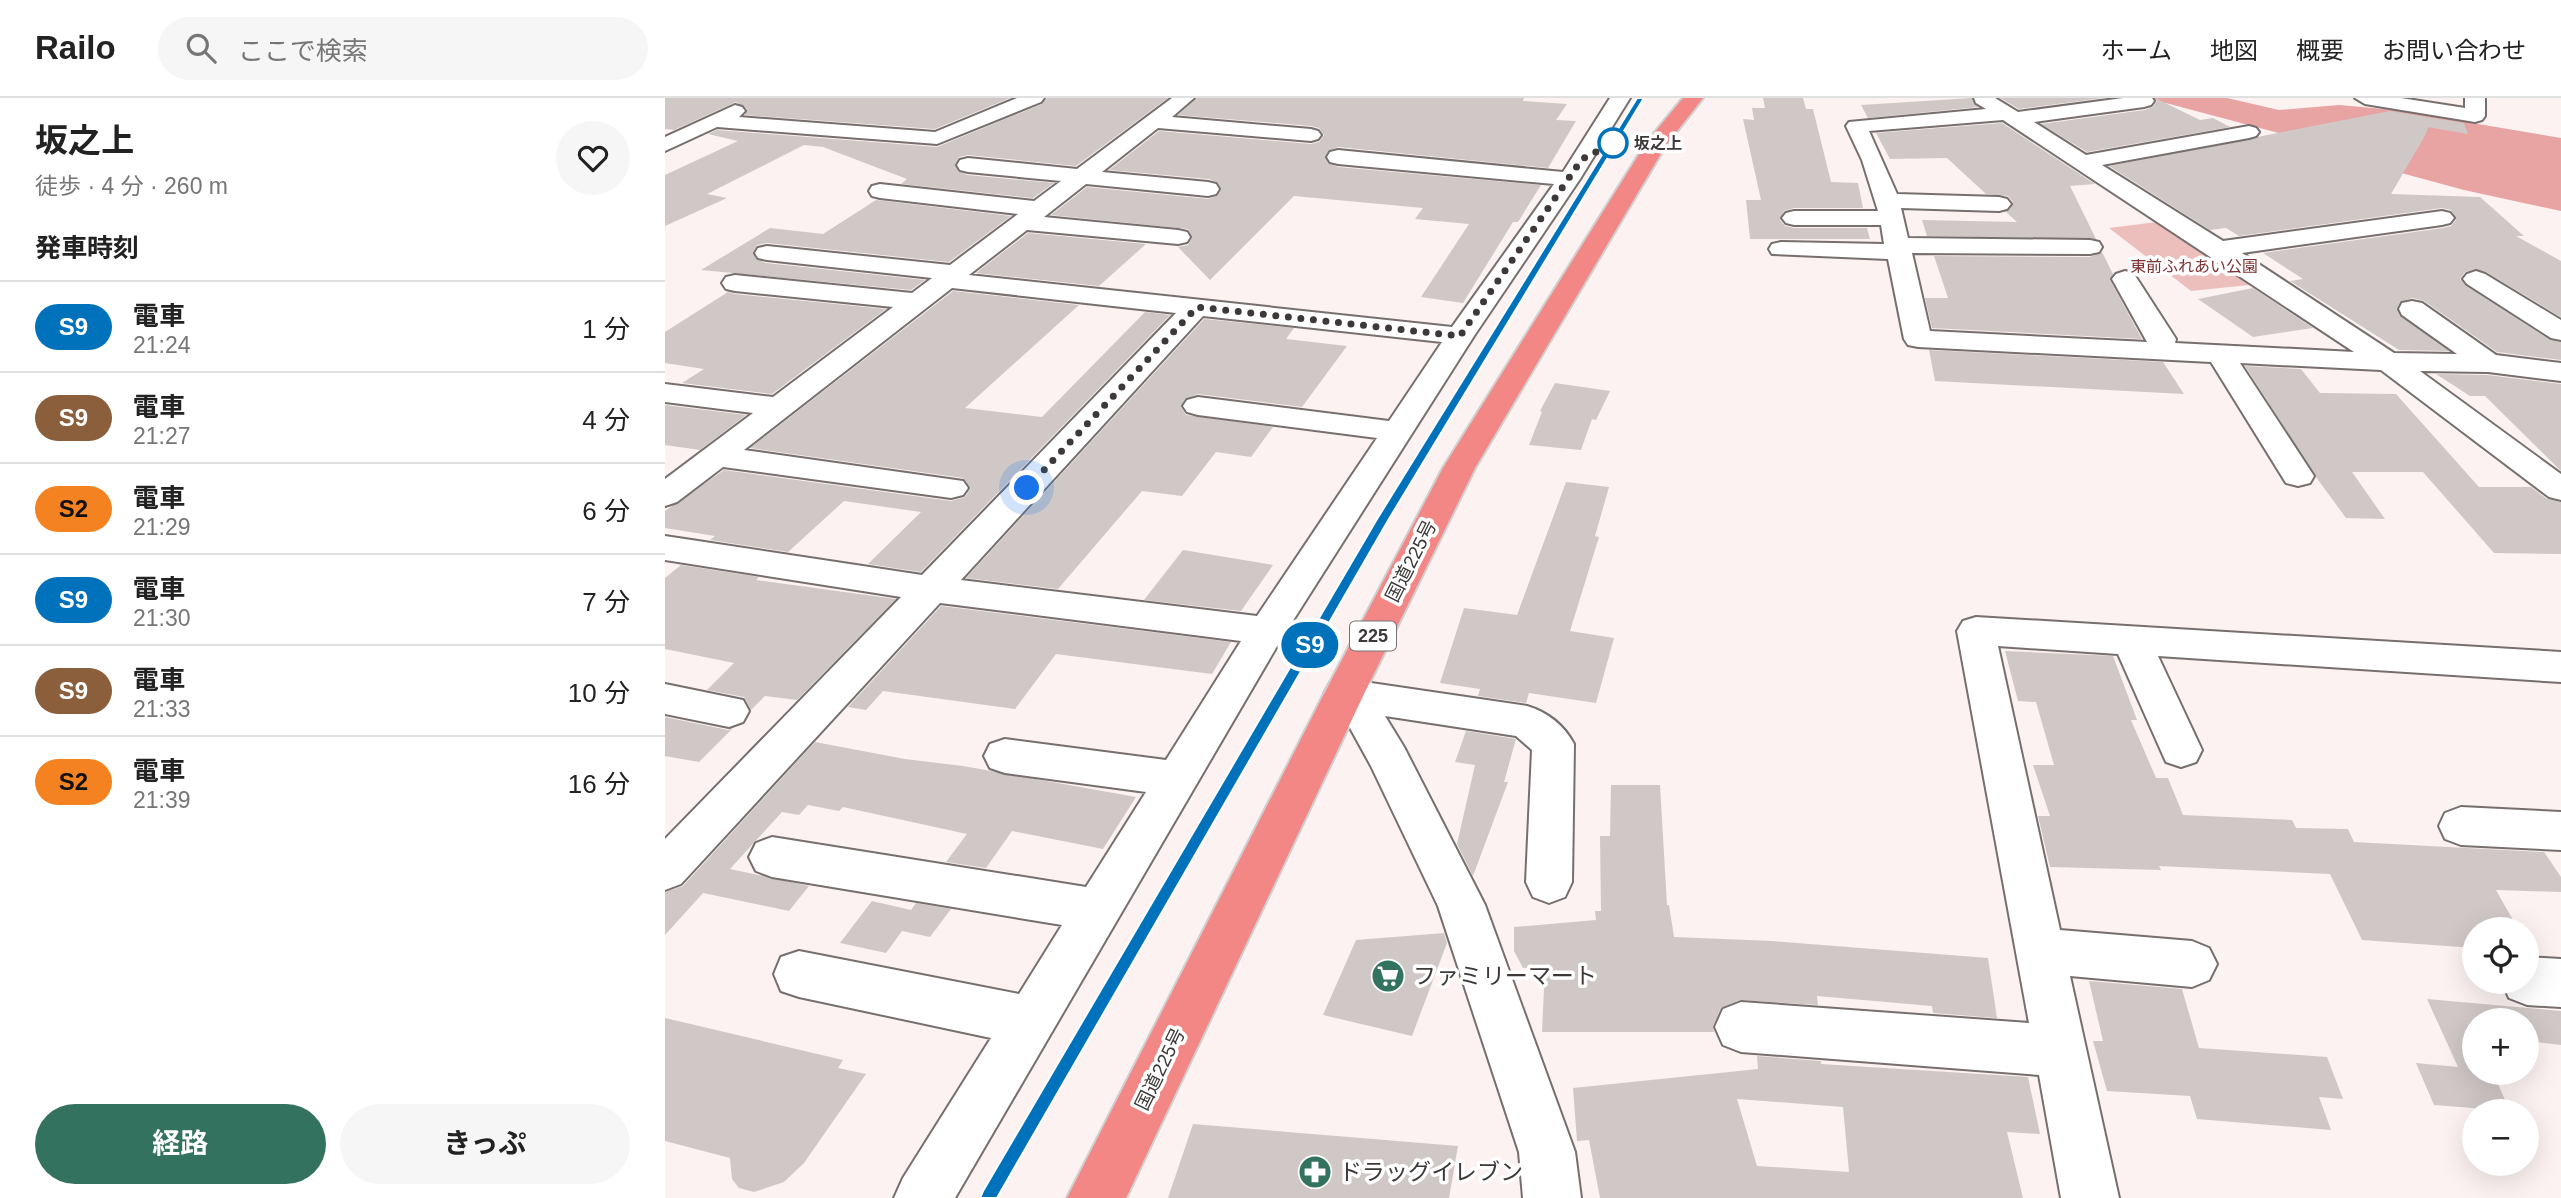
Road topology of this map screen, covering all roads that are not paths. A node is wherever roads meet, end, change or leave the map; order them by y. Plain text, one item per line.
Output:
1 (1034, 98) edge
2 (1184, 98) edge
3 (1620, 98) edge
4 (1693, 98) edge
5 (1981, 98) edge
6 (2365, 98) edge
7 (2475, 98) edge
8 (2144, 101) dead end
9 (748, 104) dead end
10 (688, 114) dead end
11 (2010, 116) junction
12 (719, 119) junction
13 (1153, 121) junction
14 (2249, 132) dead end
15 (1311, 135) dead end
16 (2196, 136) junction
17 (665, 145) edge
18 (1338, 157) dead end
19 (2229, 159) dead end
20 (2083, 162) junction
21 (968, 166) dead end
22 (1080, 177) junction
23 (1569, 179) junction
24 (1208, 189) dead end
25 (880, 191) dead end
26 (1999, 204) dead end
27 (1890, 210) junction
28 (1031, 215) junction
29 (1794, 218) dead end
30 (2442, 218) dead end
31 (1178, 237) dead end
32 (2090, 247) dead end
33 (1897, 248) junction
34 (1781, 249) dead end
35 (2221, 249) junction
36 (767, 253) dead end
37 (951, 277) junction
38 (2125, 279) dead end
39 (2476, 279) dead end
40 (735, 283) dead end
41 (917, 303) junction
42 (1197, 307) junction
43 (2412, 309) dead end
44 (1913, 318) junction
45 (2018, 320) dead end
46 (2561, 332) edge
47 (1460, 336) junction
48 (2220, 341) junction
49 (2159, 351) junction
50 (2386, 362) junction
51 (2489, 363) junction
52 (2561, 372) edge
53 (665, 393) edge
54 (1198, 406) dead end
55 (778, 407) junction
56 (1397, 432) junction
57 (715, 456) junction
58 (2298, 476) dead end
59 (951, 488) dead end
60 (2561, 490) edge
61 (665, 495) edge
62 (665, 548) edge
63 (933, 589) junction
64 (1267, 631) junction
65 (2131, 640) junction
66 (2561, 667) edge
67 (1344, 694) junction
68 (665, 699) edge
69 (729, 711) dead end
70 (2181, 750) dead end
71 (1005, 756) dead end
72 (1178, 779) junction
73 (2461, 826) dead end
74 (2561, 831) edge
75 (772, 857) dead end
76 (665, 870) edge
77 (1549, 882) dead end
78 (1098, 910) junction
79 (2039, 951) junction
80 (2192, 964) dead end
81 (799, 974) dead end
82 (2539, 981) edge
83 (2561, 982) edge
84 (1031, 1021) junction
85 (1741, 1027) dead end
86 (2059, 1051) junction
87 (923, 1198) edge
88 (1096, 1198) edge
89 (1552, 1198) edge
90 (2090, 1198) edge

1 - 12 street
2 - 13 street
3 - 23 street
4 - 67 highway, 国道225号 / 225
5 - 11 street
6 - 7 street
8 - 11 street
9 - 12 street
10 - 12 street
11 - 20 street
11 - 27 street
12 - 17 street
13 - 15 street
13 - 22 street
14 - 16 street
16 - 19 street
16 - 20 street
18 - 23 street
20 - 35 street
21 - 22 street
22 - 24 street
22 - 28 street
23 - 47 street
25 - 28 street
26 - 27 street
27 - 29 street
27 - 33 street
28 - 31 street
28 - 37 street
30 - 35 street
32 - 33 street
33 - 34 street
33 - 44 street
35 - 50 street
36 - 37 street
37 - 41 street
37 - 42 street
38 - 49 street
39 - 46 street
40 - 41 street
41 - 55 street
42 - 47 street
42 - 63 street
43 - 51 street
44 - 45 street
44 - 49 street
47 - 56 street
48 - 49 street
48 - 50 street
48 - 58 street
50 - 51 street
50 - 60 street
51 - 52 street
53 - 55 street
54 - 56 street
55 - 57 street
56 - 64 street
57 - 59 street
57 - 61 street
62 - 63 street
63 - 64 street
63 - 76 street
64 - 72 street
65 - 66 street
65 - 70 street
65 - 79 street
67 - 77 street
67 - 88 highway, 国道225号 / 225
67 - 89 street
68 - 69 street
71 - 72 street
72 - 78 street
73 - 74 street
75 - 78 street
78 - 84 street
79 - 80 street
79 - 86 street
81 - 84 street
82 - 83 street
84 - 87 street
85 - 86 street
86 - 90 street

